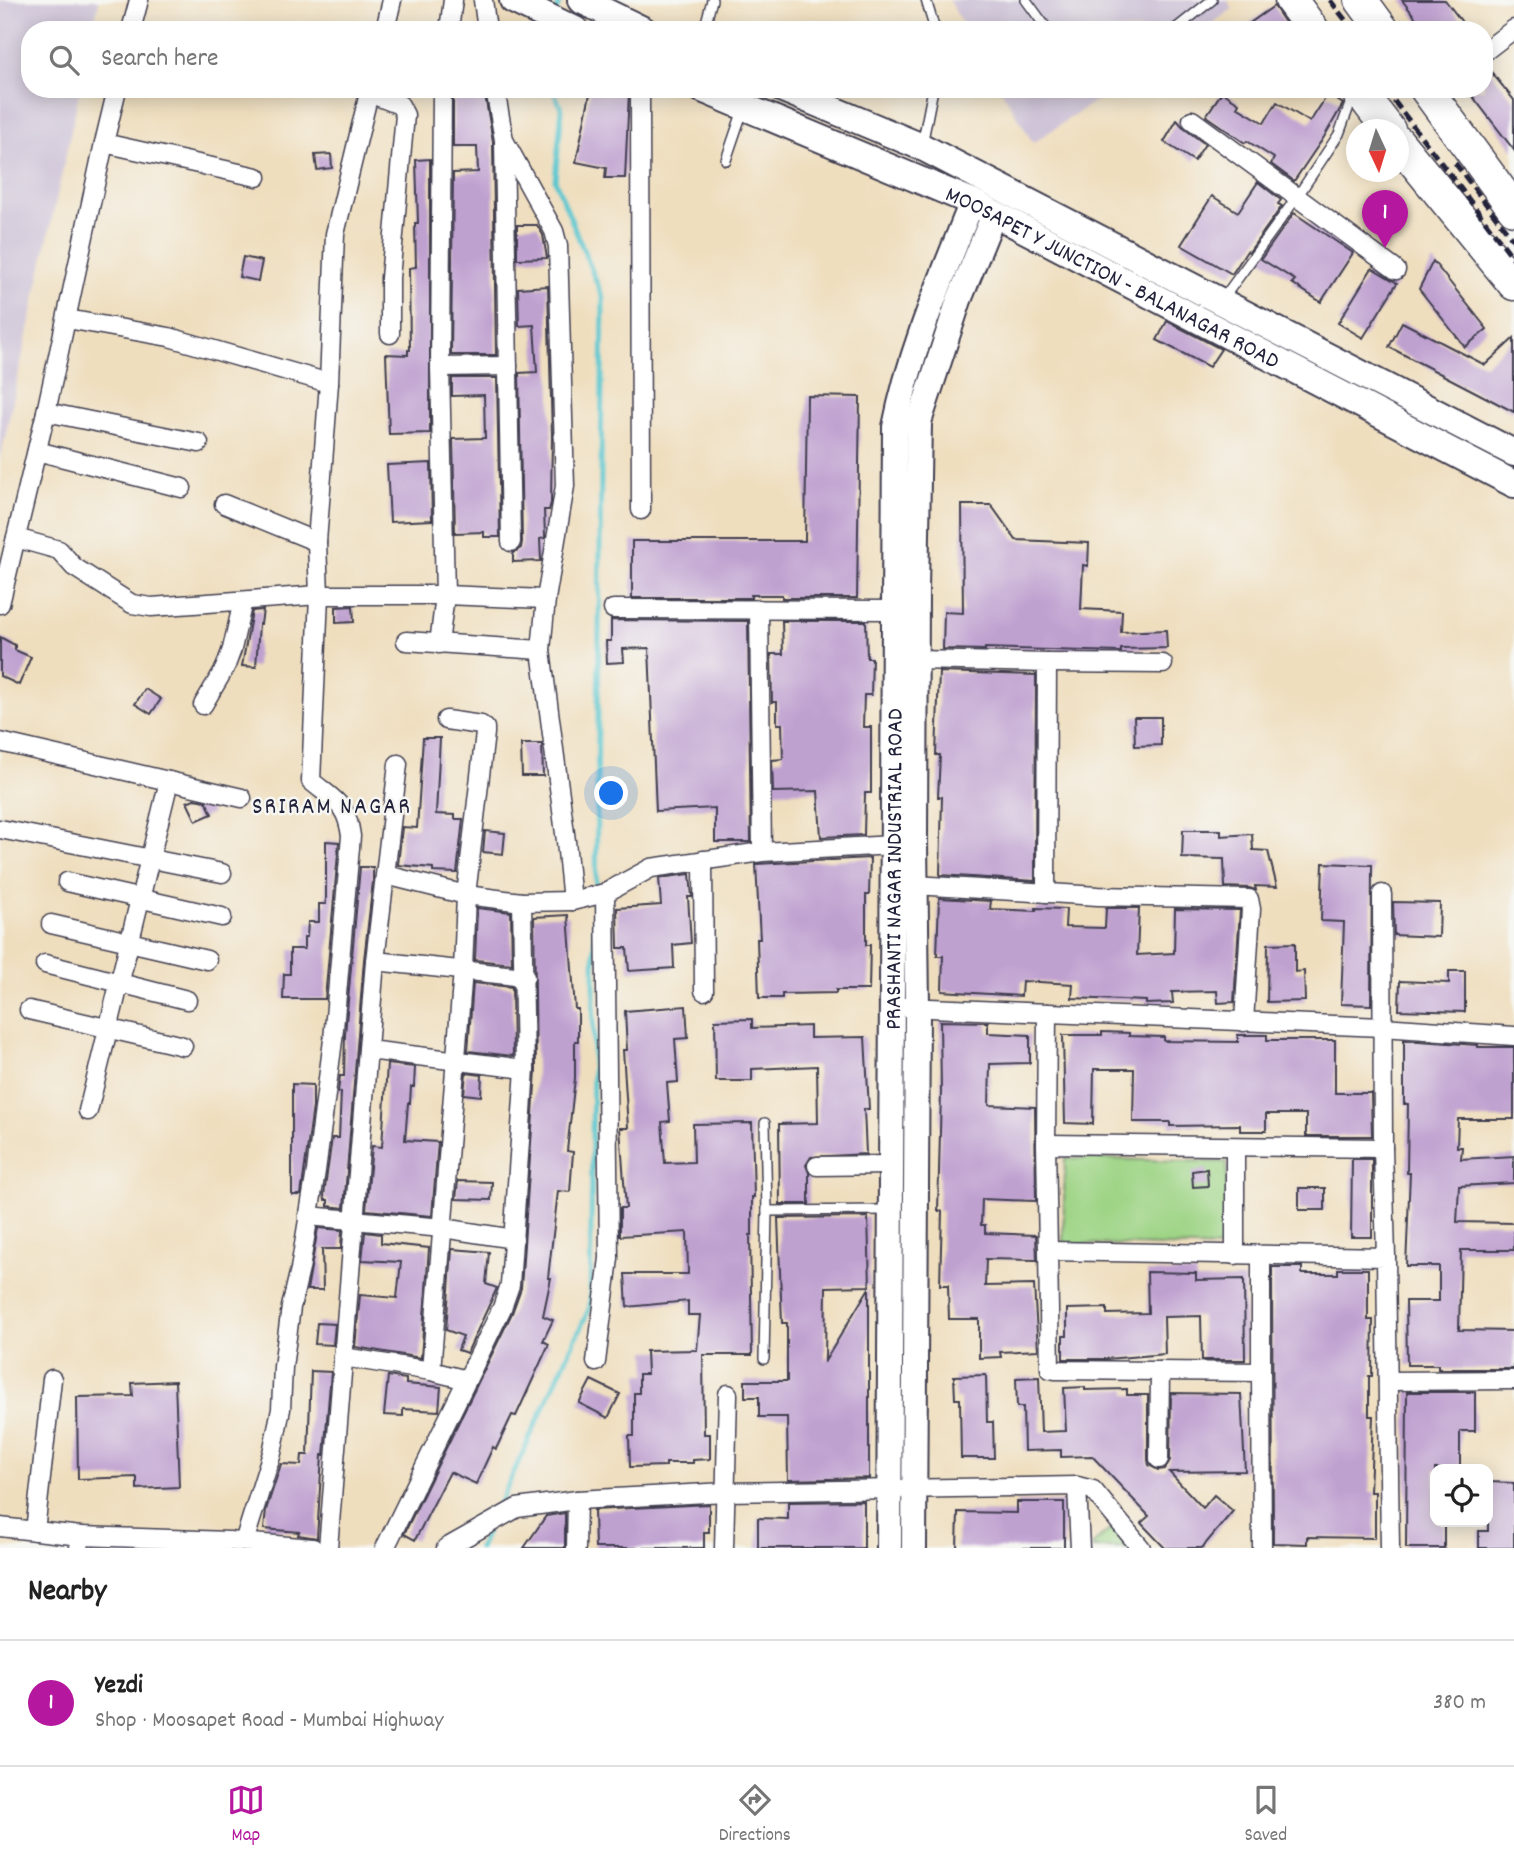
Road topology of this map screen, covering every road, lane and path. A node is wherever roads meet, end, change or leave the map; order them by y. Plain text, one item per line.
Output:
1 (139, 0) edge
2 (392, 0) edge
3 (453, 0) edge
4 (483, 0) edge
5 (513, 0) edge
6 (712, 0) edge
7 (926, 0) edge
8 (1026, 0) edge
9 (1291, 0) edge
10 (1361, 0) edge
11 (1206, 2) edge
12 (586, 3) edge
13 (133, 21) edge
14 (387, 21) edge
15 (450, 21) edge
16 (486, 21) edge
17 (558, 21) edge
18 (624, 21) edge
19 (706, 21) edge
20 (932, 21) edge
21 (1041, 21) edge
22 (1184, 21) edge
23 (1306, 21) edge
24 (1376, 21) edge
25 (1514, 29) edge
26 (1493, 44) edge
27 (115, 98) edge
28 (368, 98) edge
29 (385, 98) edge
30 (442, 98) edge
31 (497, 98) edge
32 (640, 98) edge
33 (721, 98) edge
34 (805, 98) edge
35 (931, 98) edge
36 (1348, 98) edge
37 (1365, 98) edge
38 (1434, 98) edge
39 (743, 108) junction
40 (1381, 119) edge
41 (1447, 119) junction
42 (1192, 120) dead end
43 (1409, 134) edge
44 (504, 140) junction
45 (104, 143) junction
46 (922, 147) junction
47 (1409, 154) edge
48 (726, 160) dead end
49 (257, 177) dead end
50 (1297, 197) junction
51 (983, 208) junction
52 (1514, 209) edge
53 (1396, 270) dead end
54 (1514, 284) edge
55 (1221, 302) junction
56 (67, 319) junction
57 (390, 334) dead end
58 (508, 366) junction
59 (440, 367) junction
60 (328, 383) junction
61 (46, 412) junction
62 (199, 443) dead end
63 (37, 451) junction
64 (1514, 453) edge
65 (1514, 484) edge
66 (182, 488) dead end
67 (224, 504) dead end
68 (641, 510) dead end
69 (16, 538) junction
70 (317, 542) junction
71 (511, 542) dead end
72 (319, 595) junction
73 (445, 595) junction
74 (546, 599) junction
75 (243, 601) junction
76 (0, 604) edge
77 (613, 609) dead end
78 (759, 609) junction
79 (892, 610) junction
80 (406, 641) dead end
81 (439, 644) junction
82 (541, 650) junction
83 (917, 660) junction
84 (1047, 663) junction
85 (1163, 664) dead end
86 (203, 705) dead end
87 (446, 720) dead end
88 (0, 742) edge
89 (398, 764) dead end
90 (169, 781) junction
91 (242, 798) dead end
92 (0, 829) edge
93 (894, 845) junction
94 (762, 852) junction
95 (150, 859) junction
96 (703, 860) junction
97 (222, 873) dead end
98 (386, 874) junction
99 (67, 883) dead end
100 (915, 885) junction
101 (603, 893) junction
102 (1046, 893) junction
103 (1382, 894) dead end
104 (466, 895) junction
105 (140, 899) junction
106 (572, 901) junction
107 (522, 902) junction
108 (222, 917) dead end
109 (51, 924) dead end
110 (130, 943) junction
111 (207, 960) dead end
112 (375, 961) junction
113 (45, 964) dead end
114 (463, 970) junction
115 (524, 976) junction
116 (120, 982) junction
117 (704, 991) dead end
118 (187, 1000) dead end
119 (905, 1007) junction
120 (29, 1010) dead end
121 (1047, 1013) junction
122 (1244, 1022) junction
123 (1382, 1027) junction
124 (108, 1029) junction
125 (1514, 1036) edge
126 (183, 1045) dead end
127 (368, 1050) junction
128 (456, 1061) junction
129 (526, 1069) junction
130 (88, 1111) dead end
131 (765, 1123) dead end
132 (1046, 1144) junction
133 (1235, 1147) junction
134 (1383, 1148) junction
135 (890, 1165) junction
136 (817, 1166) dead end
137 (889, 1210) junction
138 (767, 1211) junction
139 (308, 1216) junction
140 (354, 1219) junction
141 (443, 1228) junction
142 (514, 1239) junction
143 (1048, 1251) junction
144 (1235, 1255) junction
145 (1261, 1256) junction
146 (1386, 1256) junction
147 (343, 1357) junction
148 (764, 1359) dead end
149 (596, 1362) dead end
150 (431, 1371) junction
151 (1160, 1371) junction
152 (1261, 1372) junction
153 (52, 1379) dead end
154 (467, 1380) junction
155 (1514, 1380) edge
156 (1388, 1381) junction
157 (728, 1394) dead end
158 (1160, 1458) dead end
159 (1077, 1486) junction
160 (915, 1490) junction
161 (889, 1491) junction
162 (726, 1492) junction
163 (576, 1500) junction
164 (0, 1527) edge
165 (34, 1531) junction
166 (80, 1542) edge
167 (234, 1543) edge
168 (313, 1548) edge
169 (328, 1548) edge
170 (385, 1548) edge
171 (446, 1548) edge
172 (576, 1548) edge
173 (724, 1548) edge
174 (889, 1548) edge
175 (914, 1548) edge
176 (1080, 1548) edge
177 (1140, 1548) edge
178 (1262, 1548) edge
179 (1390, 1548) edge

1 - 13 street
2 - 14 street
3 - 15 street
4 - 16 street
5 - 17 main road
6 - 19 lane
7 - 20 lane
8 - 21 lane
9 - 23 highway
10 - 24 highway
11 - 22 lane
12 - 18 main road
25 - 26 street
27 - 45 street
28 - 60 street
29 - 57 street
30 - 59 street
31 - 44 street
32 - 68 street
33 - 39 main road, MOOSAPET Y JUNCTION - BALANAGAR ROAD
34 - 46 main road
35 - 46 lane
36 - 50 lane
37 - 40 highway
38 - 41 highway
39 - 48 lane
39 - 51 main road, MOOSAPET Y JUNCTION - BALANAGAR ROAD
41 - 43 highway
41 - 52 highway
42 - 50 street
44 - 58 street
44 - 74 street
45 - 49 street
45 - 56 street
46 - 55 main road
47 - 54 highway
50 - 53 street
50 - 55 lane
51 - 65 main road, MOOSAPET Y JUNCTION - BALANAGAR ROAD
51 - 79 street, PRASHANTI NAGAR INDUSTRIAL ROAD
51 - 83 street, PRASHANTI NAGAR INDUSTRIAL ROAD
55 - 64 main road
56 - 60 street
56 - 61 street
58 - 59 street
58 - 71 street
59 - 73 street
60 - 70 street
61 - 62 street
61 - 63 street
63 - 66 street
63 - 69 street
67 - 70 street
69 - 75 street
69 - 76 street
70 - 72 street
72 - 73 street
72 - 75 street
72 - 139 street
73 - 74 street
73 - 81 street
74 - 82 street
75 - 86 street
77 - 78 street
78 - 79 street
78 - 94 street
79 - 93 street, PRASHANTI NAGAR INDUSTRIAL ROAD
80 - 81 street
81 - 82 street
82 - 106 street
83 - 84 street
83 - 100 street, PRASHANTI NAGAR INDUSTRIAL ROAD
84 - 85 street
84 - 102 street
87 - 104 street
88 - 90 street
89 - 98 street
90 - 91 street
90 - 95 street
92 - 95 street
93 - 94 street
93 - 119 street, PRASHANTI NAGAR INDUSTRIAL ROAD
94 - 96 street
95 - 97 street
95 - 105 street
96 - 101 street
96 - 117 street
98 - 104 street
98 - 112 street
99 - 105 street
100 - 102 street
100 - 119 street, PRASHANTI NAGAR INDUSTRIAL ROAD
101 - 106 street
101 - 149 street
102 - 122 street
103 - 123 street
104 - 107 street
104 - 114 street
105 - 108 street
105 - 110 street
106 - 107 street
107 - 115 street
109 - 110 street
110 - 111 street
110 - 116 street
112 - 114 street
112 - 127 street
113 - 116 street
114 - 115 street
114 - 128 street
115 - 129 street
116 - 118 street
116 - 124 street
119 - 121 street
119 - 135 street, PRASHANTI NAGAR INDUSTRIAL ROAD
119 - 160 street, PRASHANTI NAGAR INDUSTRIAL ROAD
120 - 124 street
121 - 122 street
121 - 132 street
122 - 123 street
123 - 125 street
123 - 134 street
124 - 126 street
124 - 130 street
127 - 128 street
127 - 140 street
128 - 129 street
128 - 141 street
129 - 142 street
131 - 138 lane
132 - 133 street
132 - 143 street
133 - 134 street
133 - 144 street
134 - 146 street
135 - 136 street
135 - 137 street, PRASHANTI NAGAR INDUSTRIAL ROAD
137 - 138 lane
137 - 161 street, PRASHANTI NAGAR INDUSTRIAL ROAD
138 - 148 lane
139 - 140 street
139 - 167 street
140 - 141 street
140 - 147 street
141 - 142 street
141 - 150 street
142 - 154 street
143 - 144 street
143 - 151 street
144 - 145 street
145 - 146 street
145 - 152 street
146 - 156 street
147 - 150 street
147 - 169 street
150 - 154 street
151 - 152 street
151 - 158 street
152 - 178 street
153 - 165 street
154 - 170 street
155 - 156 street
156 - 179 street
157 - 162 street
159 - 160 street
159 - 176 street
159 - 177 street
160 - 161 street
160 - 175 street, PRASHANTI NAGAR INDUSTRIAL ROAD
161 - 162 street
161 - 174 street, PRASHANTI NAGAR INDUSTRIAL ROAD
162 - 163 street
162 - 173 street
163 - 171 street
163 - 172 street
164 - 165 street
165 - 166 street
166 - 167 street
167 - 168 street

